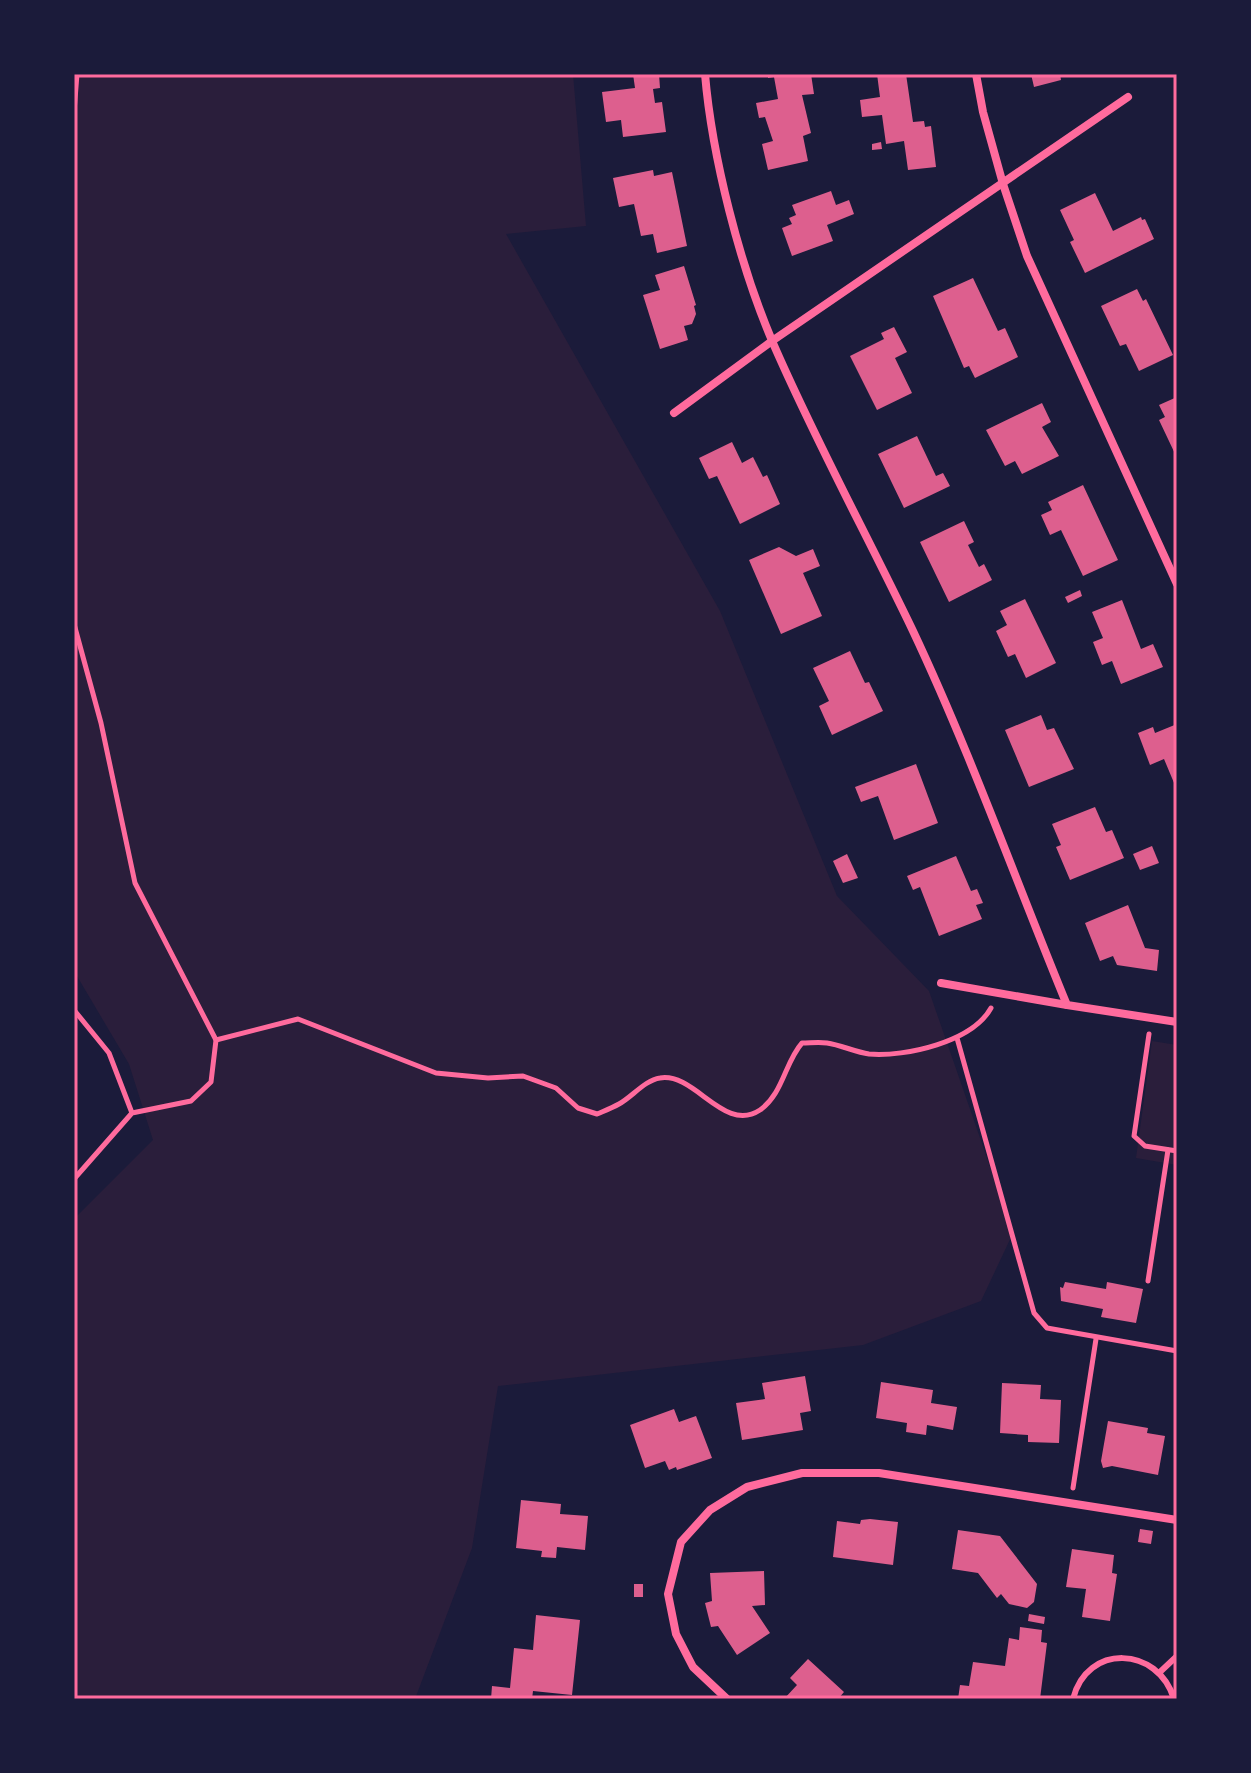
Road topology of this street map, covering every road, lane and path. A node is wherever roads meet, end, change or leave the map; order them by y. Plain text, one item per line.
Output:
1 (77, 74) edge
2 (705, 74) edge
3 (976, 74) edge
4 (1128, 97) dead end
5 (74, 112) edge
6 (1003, 184) junction
7 (772, 341) junction
8 (674, 413) dead end
9 (1177, 584) edge
10 (74, 624) edge
11 (941, 983) dead end
12 (1000, 994) junction
13 (1067, 1005) junction
14 (74, 1010) edge
15 (1151, 1018) junction
16 (1177, 1022) edge
17 (957, 1038) junction
18 (216, 1040) junction
19 (132, 1113) junction
20 (1168, 1150) junction
21 (1177, 1151) edge
22 (74, 1179) edge
23 (1148, 1281) dead end
24 (1096, 1339) junction
25 (1177, 1351) edge
26 (1071, 1503) junction
27 (1177, 1520) edge
28 (1177, 1656) edge
29 (1160, 1672) junction
30 (727, 1699) edge
31 (1073, 1699) edge
32 (1174, 1699) edge

1 - 5 path
2 - 7 street
3 - 6 street
4 - 6 street
6 - 7 street
6 - 9 street
7 - 8 street
7 - 13 street
10 - 18 path
11 - 12 street
12 - 13 street
12 - 17 path
13 - 15 street
14 - 19 path
15 - 16 street
15 - 20 path
17 - 18 path
17 - 24 path
18 - 19 path
19 - 22 path
20 - 21 path
20 - 23 path
24 - 25 path
24 - 26 path
26 - 27 street
26 - 30 street
28 - 29 lane
29 - 31 lane
29 - 32 lane

